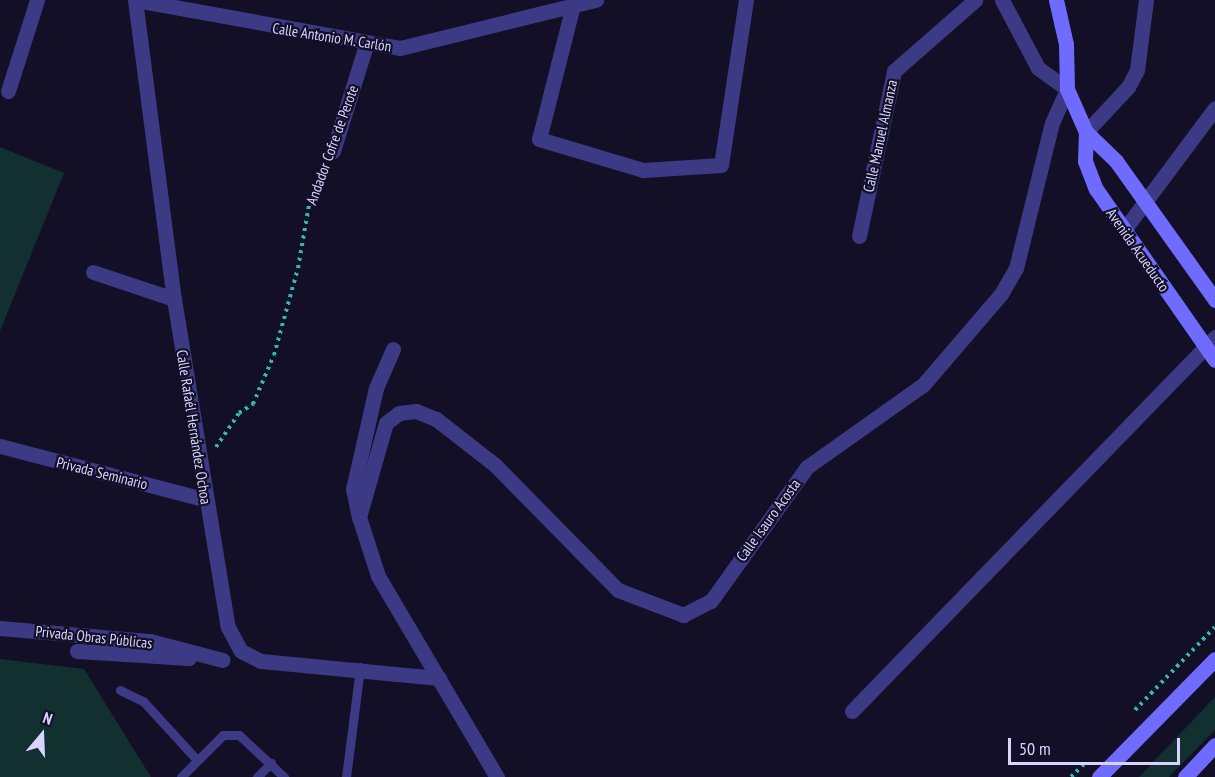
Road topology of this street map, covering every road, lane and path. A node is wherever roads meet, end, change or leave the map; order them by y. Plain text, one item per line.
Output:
1 (37, 0) edge
2 (135, 0) edge
3 (597, 0) edge
4 (746, 0) edge
5 (975, 0) edge
6 (1002, 0) edge
7 (1056, 0) edge
8 (1146, 0) edge
9 (572, 9) junction
10 (366, 45) junction
11 (1068, 89) junction
12 (8, 92) dead end
13 (1215, 108) edge
14 (1086, 132) junction
15 (333, 151) joint
16 (1146, 204) junction
17 (1124, 230) junction
18 (859, 236) dead end
19 (93, 272) dead end
20 (174, 299) junction
21 (1215, 300) edge
22 (1210, 341) edge
23 (393, 349) dead end
24 (1215, 360) edge
25 (0, 446) edge
26 (201, 470) junction
27 (204, 499) junction
28 (359, 517) junction
29 (1215, 627) edge
30 (0, 628) edge
31 (77, 651) dead end
32 (241, 651) junction
33 (1215, 659) edge
34 (223, 660) junction
35 (360, 667) junction
36 (439, 678) junction
37 (120, 690) dead end
38 (852, 711) dead end
39 (1127, 718) dead end
40 (1215, 745) edge
41 (197, 760) junction
42 (1087, 760) dead end
43 (271, 763) junction
44 (181, 777) edge
45 (257, 777) edge
46 (284, 777) edge
47 (346, 777) edge
48 (497, 777) edge
49 (1071, 777) edge
50 (1099, 777) edge
51 (1185, 777) edge

1 - 12 street
2 - 10 street, Calle Antonio M. Carlón
2 - 20 street, Calle Rafaél Hernández Ochoa
3 - 9 street, Calle Antonio M. Carlón
4 - 9 street
5 - 18 street, Calle Manuel Almanza
6 - 11 street
7 - 11 street, Avenida Acueducto
8 - 14 street
9 - 10 street, Calle Antonio M. Carlón
10 - 15 street, Andador Cofre de Perote
11 - 14 street, Avenida Acueducto
11 - 28 street, Calle Isauro Acosta
13 - 16 street
14 - 16 street, Avenida Acueducto
14 - 17 street, Avenida Acueducto
15 - 26 path, Andador Cofre de Perote
16 - 17 street
16 - 21 street, Avenida Acueducto
17 - 22 street, Avenida Acueducto
19 - 20 street
20 - 26 street, Calle Rafaél Hernández Ochoa
22 - 24 street, Avenida Acueducto
22 - 38 street
23 - 28 street
25 - 27 street, Privada Seminario
26 - 27 street, Calle Rafaél Hernández Ochoa
27 - 32 street, Calle Rafaél Hernández Ochoa
28 - 36 street
29 - 39 path
30 - 34 street, Privada Obras Públicas
31 - 34 street, Privada Obras Públicas
32 - 34 street
32 - 35 street
33 - 50 street
35 - 36 street
35 - 47 lane
36 - 48 street
37 - 41 lane
40 - 51 street
41 - 43 lane
41 - 44 lane
42 - 49 path
43 - 45 lane
43 - 46 lane

